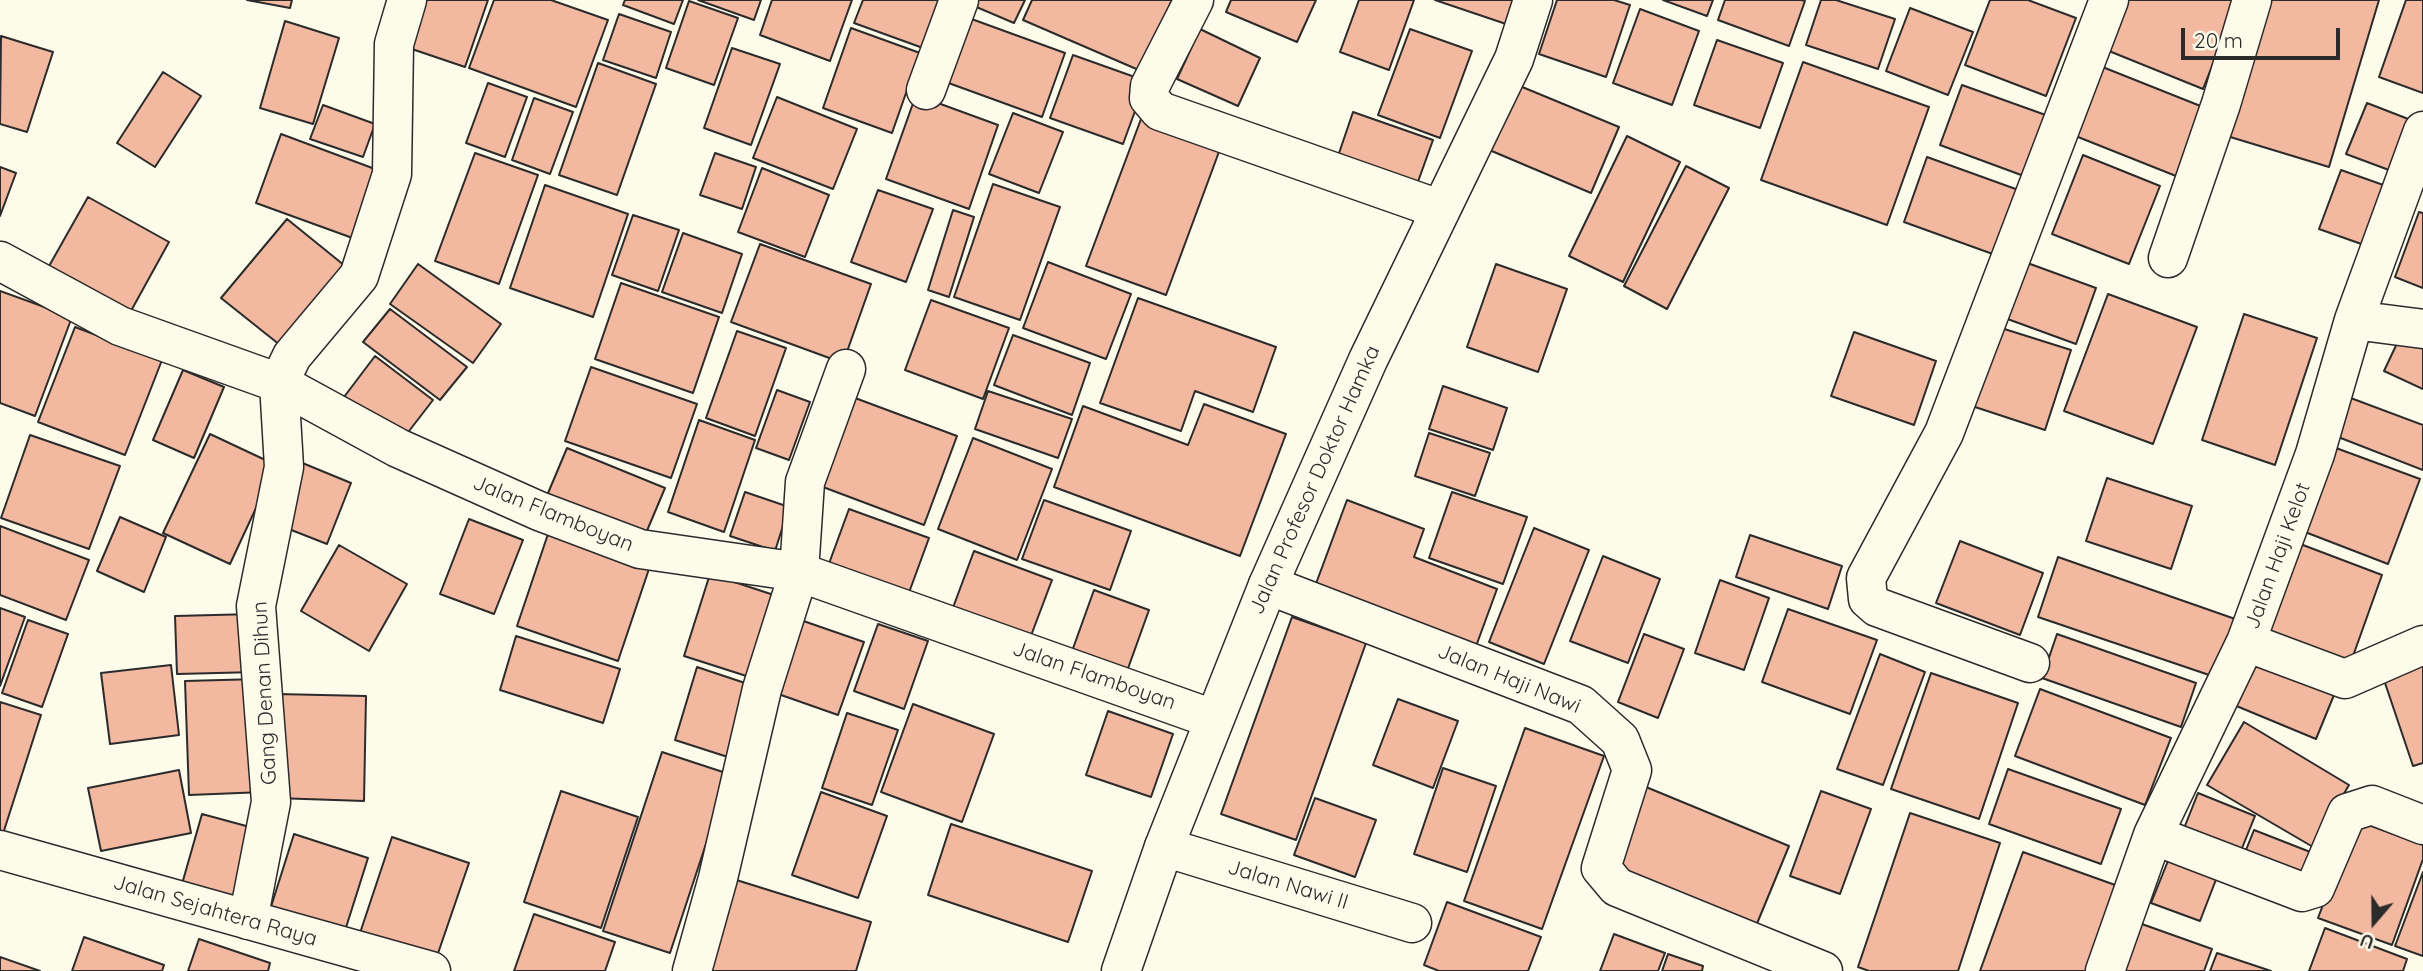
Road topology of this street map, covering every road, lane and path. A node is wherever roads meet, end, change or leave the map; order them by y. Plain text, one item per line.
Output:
1 (407, 0) edge
2 (959, 0) edge
3 (1194, 0) edge
4 (1533, 0) edge
5 (2109, 0) edge
6 (2252, 0) edge
7 (926, 90) dead end
8 (2423, 131) edge
9 (1438, 209) junction
10 (2168, 258) dead end
11 (0, 261) edge
12 (2354, 320) junction
13 (2423, 329) edge
14 (846, 369) dead end
15 (279, 383) junction
16 (799, 572) junction
17 (1268, 585) junction
18 (2246, 642) junction
19 (2423, 645) edge
20 (2030, 663) dead end
21 (1213, 719) junction
22 (2423, 825) edge
23 (2153, 835) junction
24 (1164, 847) junction
25 (0, 850) edge
26 (248, 920) junction
27 (1412, 923) dead end
28 (431, 971) edge
29 (692, 971) edge
30 (1121, 971) edge
31 (1823, 971) edge
32 (2105, 971) edge

1 - 15 street
2 - 7 street
3 - 9 street
4 - 9 street, Jalan Profesor Doktor Hamka
5 - 20 street
6 - 10 street
8 - 12 street, Jalan Haji Kelot
9 - 17 street, Jalan Profesor Doktor Hamka
11 - 15 street, Jalan Flamboyan
12 - 13 street
12 - 18 street, Jalan Haji Kelot
14 - 16 street
15 - 16 street, Jalan Flamboyan
15 - 26 street, Gang Denan Dihun
16 - 21 street, Jalan Flamboyan
16 - 29 street
17 - 21 street, Jalan Profesor Doktor Hamka
17 - 31 street, Jalan Haji Nawi
18 - 19 street
18 - 23 street, Jalan Haji Kelot
21 - 24 street, Jalan Profesor Doktor Hamka
22 - 23 street
23 - 32 street, Jalan Haji Kelot
24 - 27 street, Jalan Nawi II
24 - 30 street, Jalan Profesor Doktor Hamka
25 - 26 street, Jalan Sejahtera Raya
26 - 28 street, Jalan Sejahtera Raya

